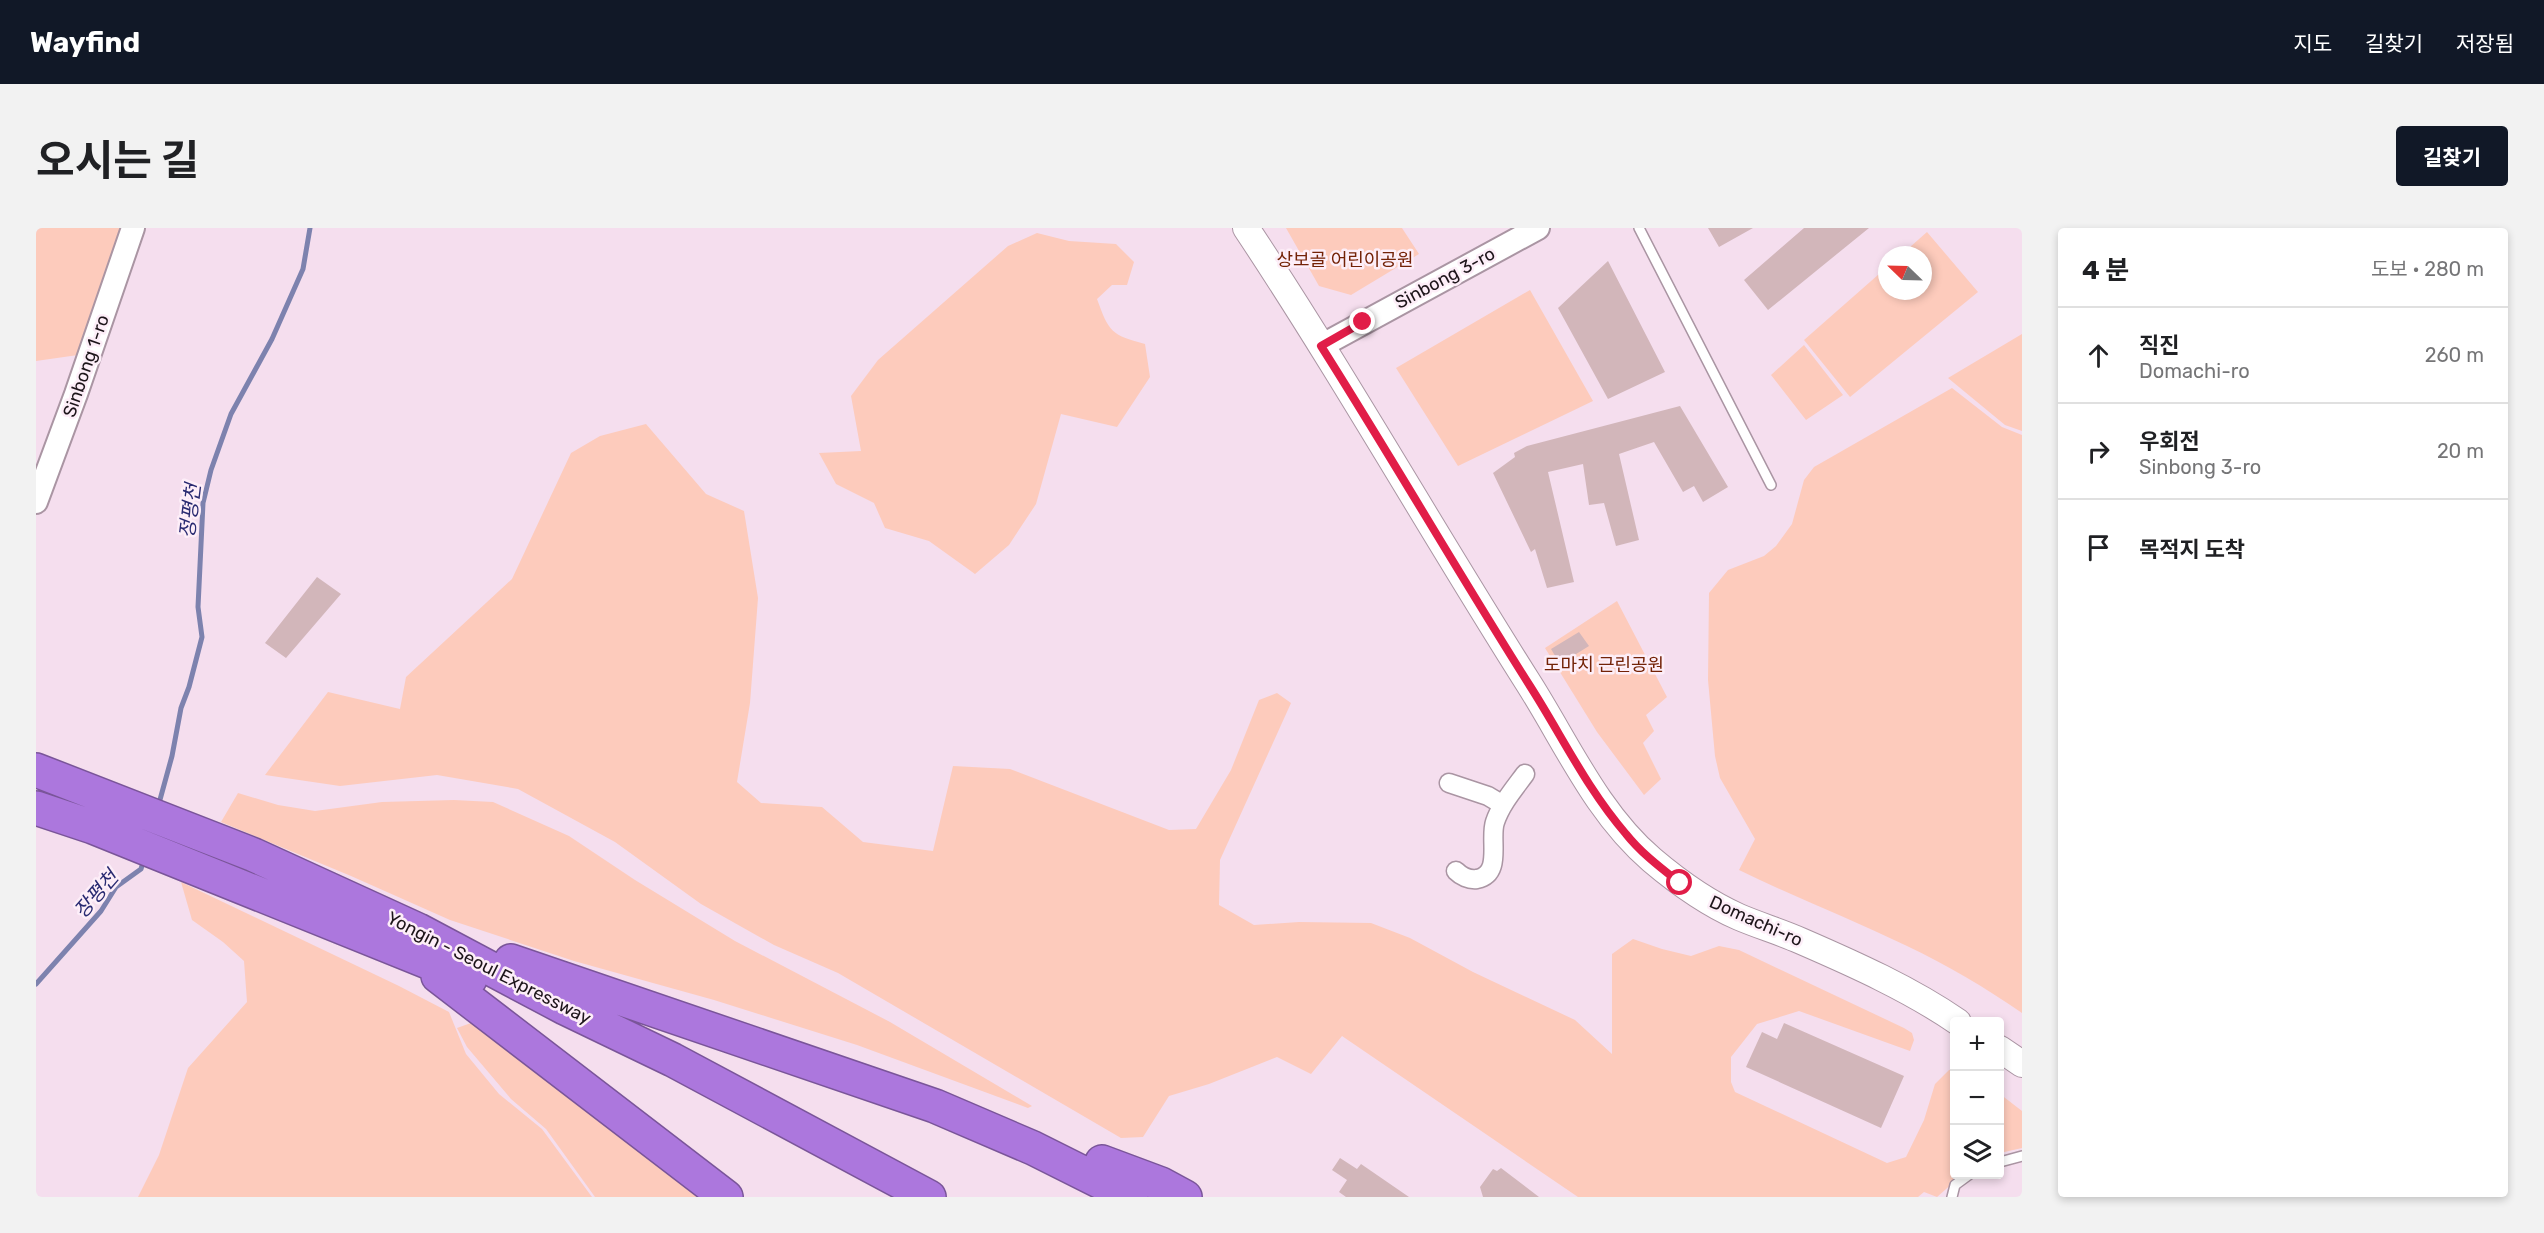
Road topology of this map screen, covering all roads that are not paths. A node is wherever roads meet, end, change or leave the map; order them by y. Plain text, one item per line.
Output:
1 (134, 228) edge
2 (1246, 228) edge
3 (1538, 228) edge
4 (1639, 228) edge
5 (1321, 346) junction
6 (1770, 485) dead end
7 (36, 502) edge
8 (36, 770) edge
9 (1525, 774) dead end
10 (1449, 783) dead end
11 (1503, 805) junction
12 (36, 808) edge
13 (1456, 871) dead end
14 (413, 942) junction
15 (1951, 1017) edge
16 (2004, 1052) edge
17 (2022, 1064) edge
18 (956, 1115) junction
19 (2022, 1156) edge
20 (2004, 1161) edge
21 (1963, 1179) edge
22 (726, 1197) edge
23 (897, 1197) edge
24 (929, 1197) edge
25 (1131, 1197) edge
26 (1185, 1197) edge
27 (1952, 1197) edge

1 - 7 street, Sinbong 1-ro
2 - 5 main road, Domachi-ro
3 - 5 street, Sinbong 3-ro
4 - 6 lane
5 - 15 main road, Domachi-ro
8 - 14 highway, Yongin - Seoul Expressway
9 - 11 street
10 - 11 street
11 - 13 street
12 - 14 highway, Yongin - Seoul Expressway
14 - 18 highway
14 - 22 highway
14 - 23 highway, Yongin - Seoul Expressway
14 - 24 highway, Yongin - Seoul Expressway
16 - 17 main road
18 - 25 highway
18 - 26 highway
19 - 20 lane
21 - 27 lane

